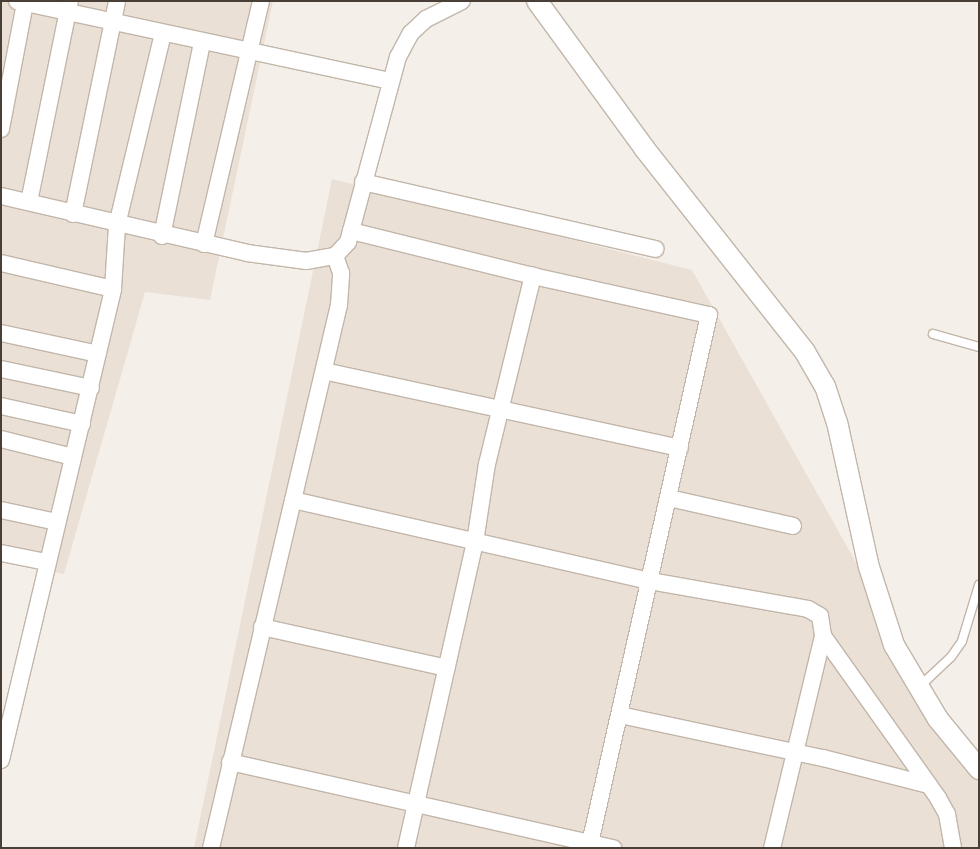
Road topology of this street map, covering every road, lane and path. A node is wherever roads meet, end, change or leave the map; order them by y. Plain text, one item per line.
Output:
1 (117, 1) edge
2 (261, 1) edge
3 (462, 1) edge
4 (537, 1) edge
5 (21, 2) edge
6 (69, 7) edge
7 (112, 24) junction
8 (163, 34) junction
9 (202, 42) junction
10 (249, 52) junction
11 (391, 81) junction
12 (1, 129) edge
13 (363, 182) junction
14 (1, 196) edge
15 (29, 202) junction
16 (73, 214) junction
17 (117, 225) junction
18 (351, 231) junction
19 (162, 236) junction
20 (204, 244) junction
21 (654, 249) dead end
22 (335, 256) junction
23 (1, 263) edge
24 (533, 276) junction
25 (113, 289) junction
26 (1, 333) edge
27 (933, 334) dead end
28 (979, 347) edge
29 (98, 354) junction
30 (1, 369) edge
31 (324, 371) junction
32 (91, 388) junction
33 (1, 406) edge
34 (500, 408) junction
35 (82, 424) junction
36 (1, 439) edge
37 (680, 448) junction
38 (73, 457) junction
39 (669, 498) junction
40 (293, 500) junction
41 (1, 510) edge
42 (57, 522) junction
43 (793, 526) dead end
44 (474, 542) junction
45 (1, 553) edge
46 (46, 562) junction
47 (650, 581) junction
48 (979, 585) edge
49 (262, 627) junction
50 (823, 636) junction
51 (447, 668) junction
52 (917, 689) junction
53 (620, 715) junction
54 (794, 752) junction
55 (1, 760) edge
56 (230, 762) junction
57 (979, 769) edge
58 (929, 785) junction
59 (418, 802) junction
60 (590, 845) edge
61 (211, 848) edge
62 (406, 848) edge
63 (613, 848) edge
64 (772, 848) edge
65 (953, 848) edge

1 - 7 street
2 - 10 street
3 - 11 street
4 - 52 street
5 - 6 street
5 - 12 street
6 - 7 street
6 - 15 street
7 - 8 street
7 - 16 street
8 - 9 street
8 - 17 street
9 - 10 street
9 - 19 street
10 - 11 street
10 - 20 street
11 - 13 street
13 - 18 street
13 - 21 street
14 - 15 street
15 - 16 street
16 - 17 street
17 - 19 street
17 - 25 street
18 - 22 street
18 - 24 street
19 - 20 street
20 - 22 street
22 - 31 street
23 - 25 street
24 - 34 street
24 - 37 street
25 - 29 street
26 - 29 street
27 - 28 lane
29 - 32 street
30 - 32 street
31 - 34 street
31 - 40 street
32 - 35 street
33 - 35 street
34 - 37 street
34 - 44 street
35 - 38 street
36 - 38 street
37 - 39 street
38 - 42 street
39 - 43 street
39 - 47 street
40 - 44 street
40 - 49 street
41 - 42 street
42 - 46 street
44 - 47 street
44 - 51 street
45 - 46 street
46 - 55 street
47 - 50 street
47 - 53 street
48 - 52 lane
49 - 51 street
49 - 56 street
50 - 54 street
50 - 58 street
51 - 59 street
52 - 57 street
53 - 54 street
53 - 60 street
54 - 58 street
54 - 64 street
56 - 59 street
56 - 61 street
58 - 65 street
59 - 60 street
59 - 62 street
60 - 63 street

